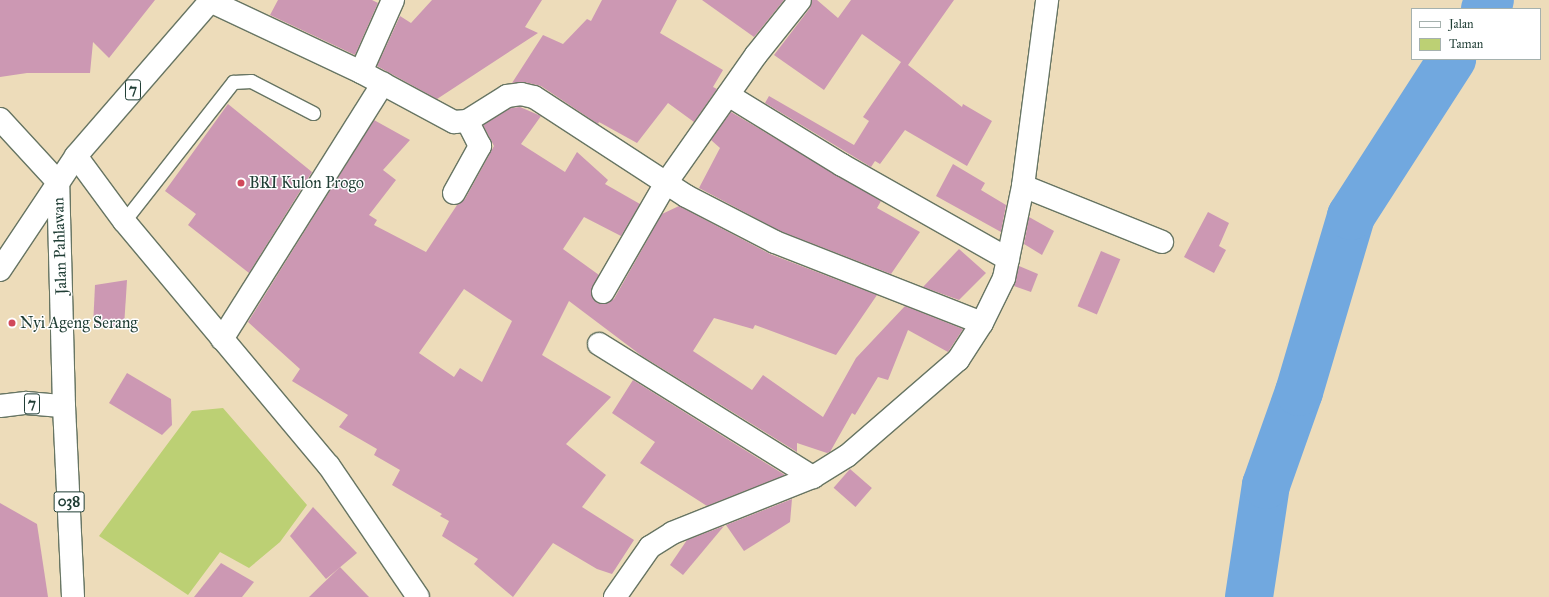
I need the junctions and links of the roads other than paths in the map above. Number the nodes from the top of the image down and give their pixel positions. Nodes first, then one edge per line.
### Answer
1 (393, 0) edge
2 (800, 0) edge
3 (1047, 0) edge
4 (210, 1) edge
5 (361, 72) junction
6 (383, 83) junction
7 (728, 95) junction
8 (313, 113) dead end
9 (0, 119) edge
10 (467, 121) junction
11 (76, 156) junction
12 (58, 182) junction
13 (666, 183) junction
14 (1023, 186) junction
15 (454, 193) dead end
16 (124, 221) junction
17 (1162, 242) dead end
18 (1008, 260) junction
19 (0, 270) edge
20 (603, 292) dead end
21 (982, 323) junction
22 (222, 339) junction
23 (599, 344) dead end
24 (0, 406) edge
25 (64, 406) junction
26 (813, 477) junction
27 (73, 597) edge
28 (418, 597) edge
29 (615, 597) edge

1 - 5 main road
2 - 7 main road
3 - 14 main road
4 - 5 main road
4 - 11 main road, 7
5 - 6 main road
6 - 10 main road
6 - 22 main road
7 - 13 main road
7 - 18 main road
8 - 16 lane
9 - 12 main road
10 - 13 main road
10 - 15 main road
11 - 12 main road, 7
11 - 16 main road
12 - 19 main road, 7
12 - 25 main road, Jalan Pahlawan / 7
13 - 20 main road
13 - 21 main road
14 - 17 main road
14 - 18 main road
16 - 22 main road
18 - 21 main road
21 - 26 main road
22 - 28 main road
23 - 26 main road
24 - 25 main road, 7
25 - 27 main road, Jalan Pahlawan / 038
26 - 29 main road

